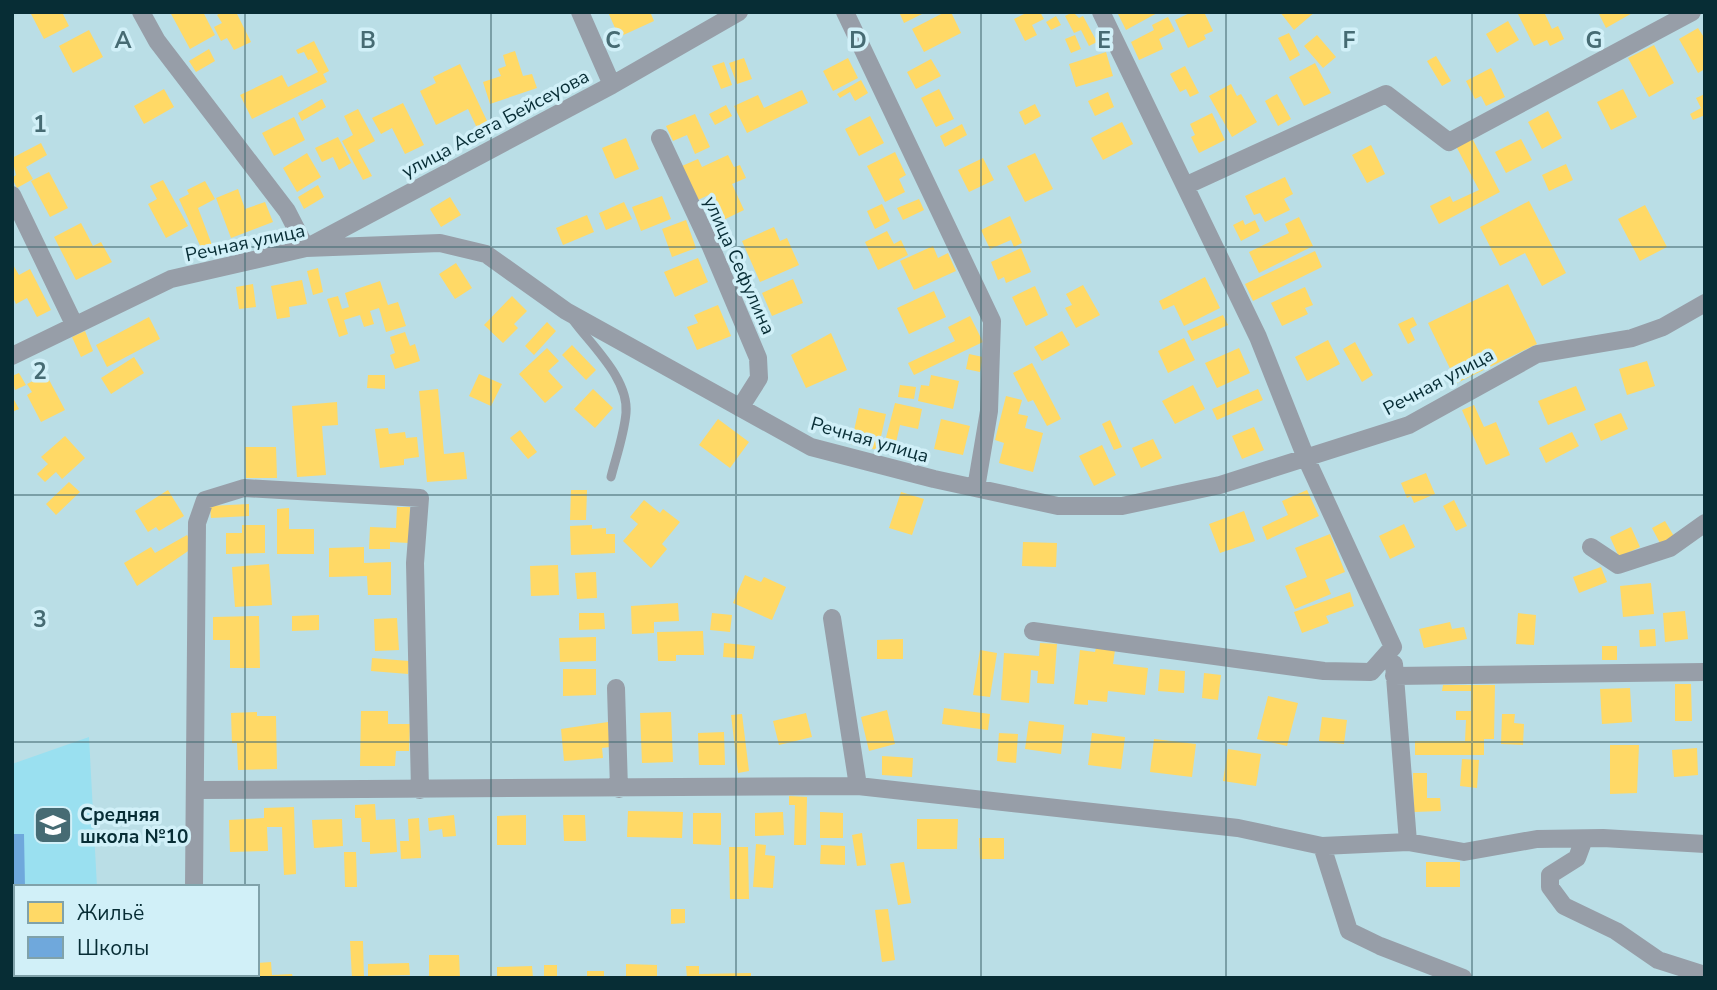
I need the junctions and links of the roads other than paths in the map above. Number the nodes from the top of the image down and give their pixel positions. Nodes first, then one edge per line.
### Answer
1 (580, 12) edge
2 (739, 12) edge
3 (845, 12) edge
4 (1101, 12) edge
5 (1689, 13) edge
6 (146, 14) edge
7 (612, 85) junction
8 (660, 138) dead end
9 (1185, 186) junction
10 (12, 195) edge
11 (306, 248) junction
12 (1705, 303) edge
13 (566, 311) junction
14 (74, 324) junction
15 (12, 356) edge
16 (740, 408) junction
17 (1307, 458) junction
18 (611, 477) dead end
19 (976, 488) junction
20 (1705, 523) edge
21 (1591, 547) dead end
22 (832, 618) dead end
23 (1033, 631) dead end
24 (1393, 647) junction
25 (1705, 672) edge
26 (1394, 676) junction
27 (616, 688) dead end
28 (858, 786) junction
29 (619, 789) junction
30 (195, 790) junction
31 (420, 790) junction
32 (1584, 839) junction
33 (1408, 842) junction
34 (1705, 844) edge
35 (1322, 846) junction
36 (194, 885) edge
37 (1705, 975) edge
38 (1463, 978) edge

1 - 7 street
2 - 7 street, улица Асета Бейсеуова
3 - 19 street
4 - 9 street
5 - 9 street
6 - 11 street
7 - 11 street, улица Асета Бейсеуова
8 - 16 street, улица Сефулина
9 - 17 street
10 - 14 street
11 - 13 street, Речная улица
11 - 14 street, Речная улица
12 - 17 street, Речная улица
13 - 16 street, Речная улица
13 - 18 lane
14 - 15 street, Речная улица
16 - 19 street, Речная улица
17 - 19 street, Речная улица
17 - 24 street
20 - 21 street
22 - 28 street
23 - 24 street
24 - 26 street
25 - 26 street
26 - 33 street
27 - 29 street
28 - 29 street
28 - 35 street
29 - 31 street
30 - 31 street
30 - 31 street
30 - 36 street
32 - 33 street
32 - 34 street
32 - 37 street
33 - 35 street
35 - 38 street

